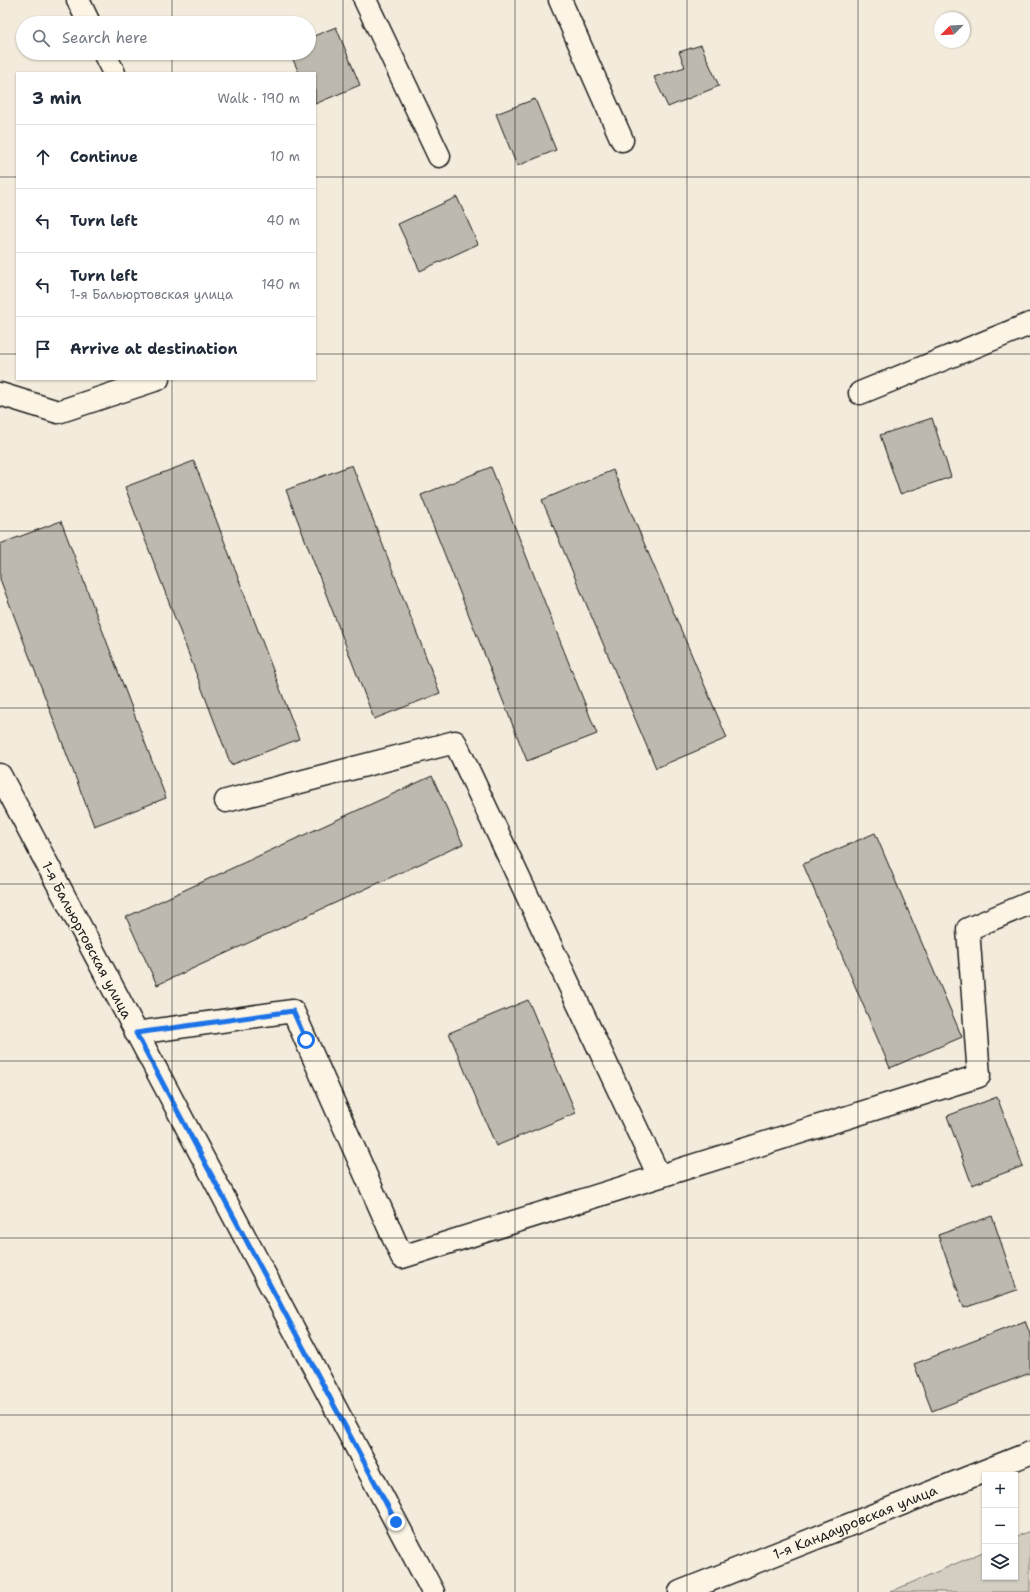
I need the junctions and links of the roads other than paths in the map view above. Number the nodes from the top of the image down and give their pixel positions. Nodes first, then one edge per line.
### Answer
1 (78, 0) edge
2 (365, 0) edge
3 (560, 0) edge
4 (86, 16) edge
5 (108, 60) edge
6 (114, 72) edge
7 (622, 140) dead end
8 (439, 156) dead end
9 (1030, 324) edge
10 (155, 380) edge
11 (860, 393) dead end
12 (0, 394) edge
13 (0, 775) edge
14 (226, 801) dead end
15 (1030, 903) edge
16 (136, 1033) junction
17 (660, 1176) junction
18 (1030, 1453) edge
19 (433, 1592) edge
20 (680, 1592) edge

1 - 4 street
2 - 8 street
3 - 7 street
5 - 6 street
9 - 11 street
10 - 12 street
13 - 16 street, 1-я Бальюртовская улица
14 - 17 street
15 - 17 street
16 - 17 street
16 - 19 street, 1-я Бальюртовская улица
18 - 20 street, 1-я Кандауровская улица

